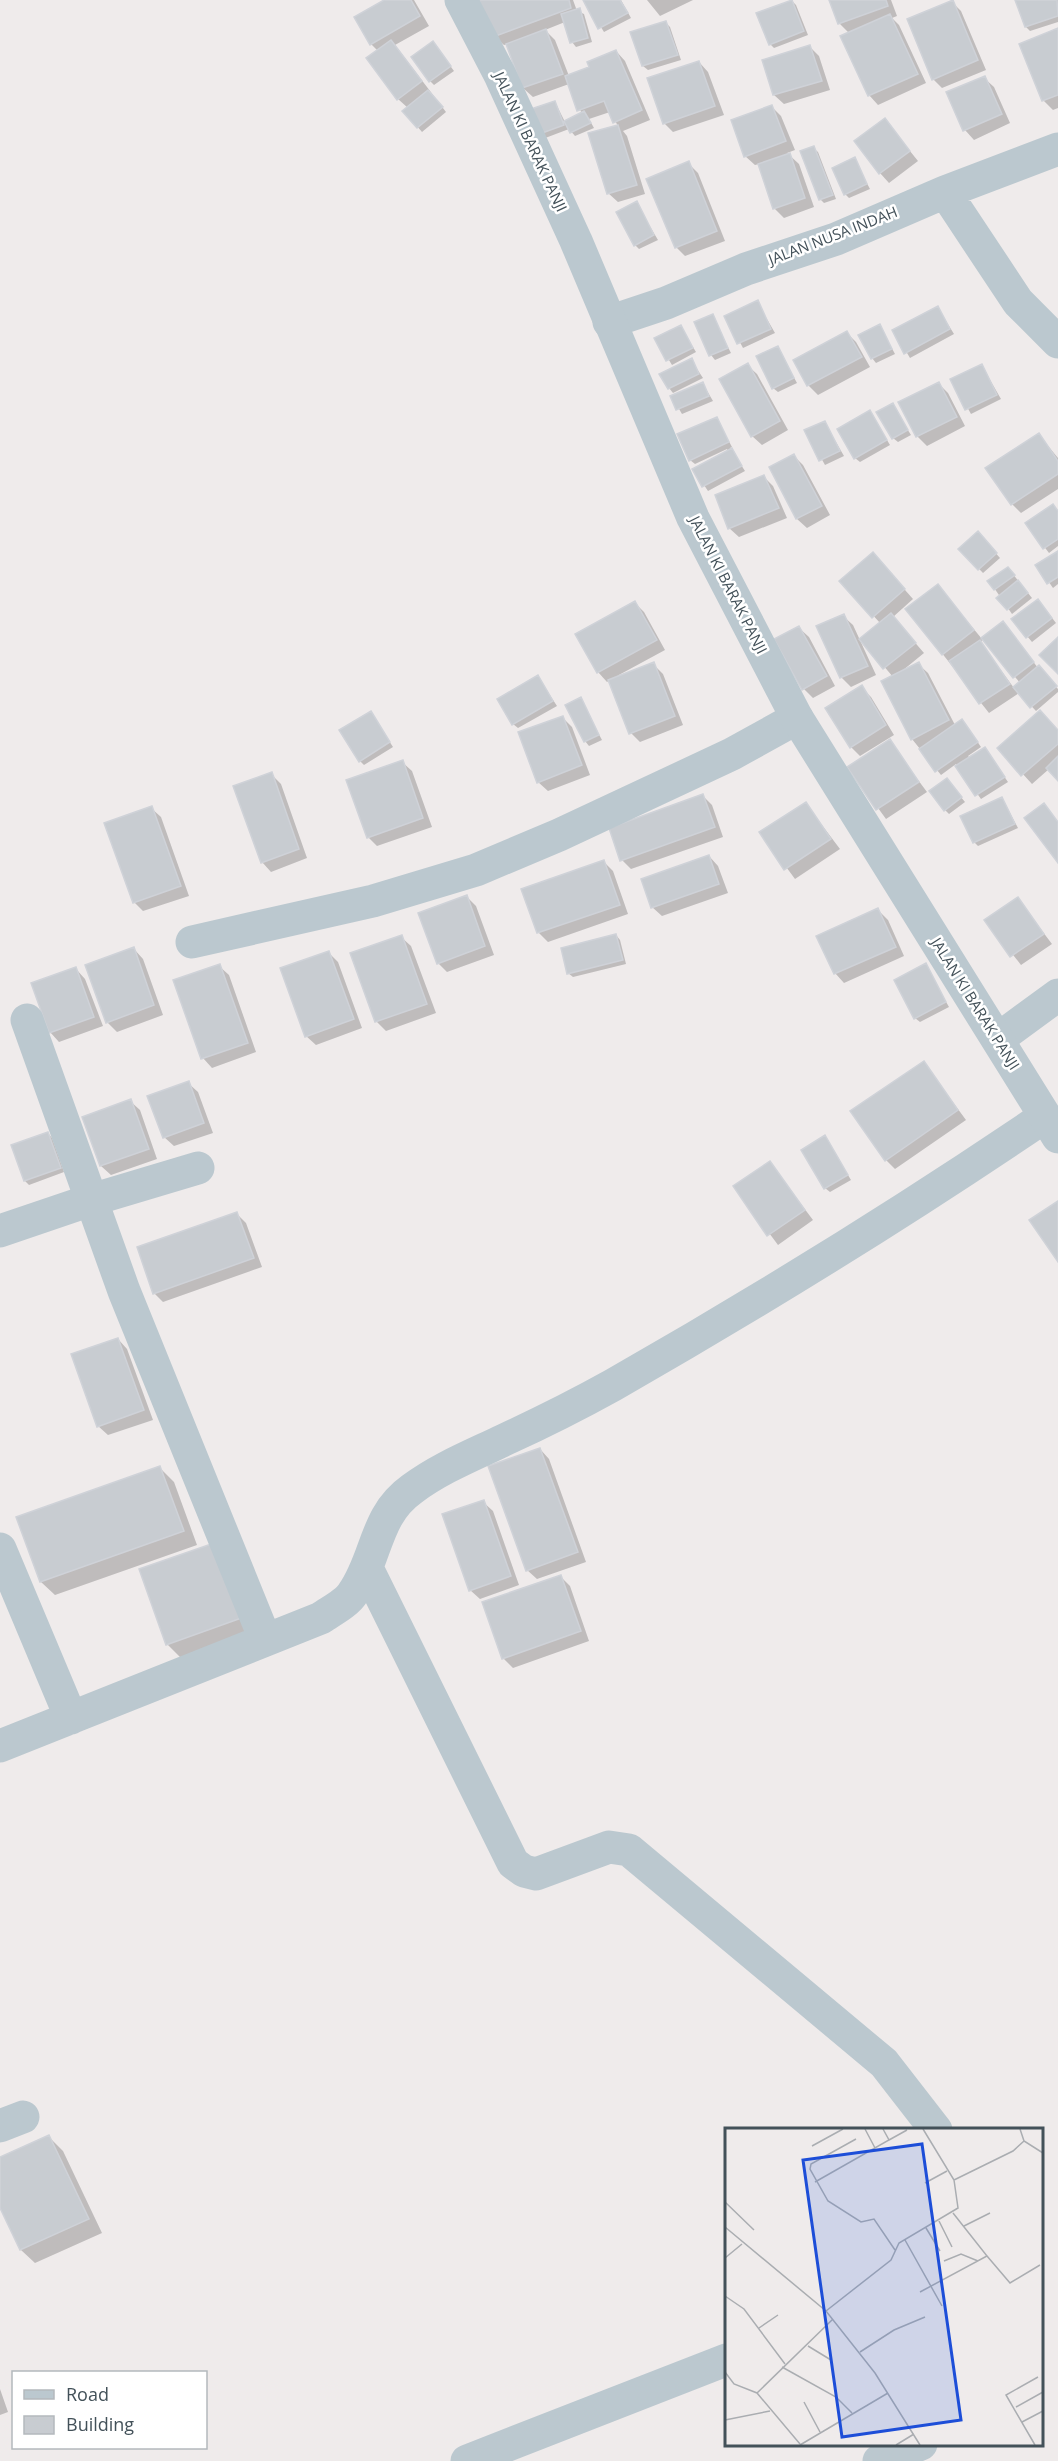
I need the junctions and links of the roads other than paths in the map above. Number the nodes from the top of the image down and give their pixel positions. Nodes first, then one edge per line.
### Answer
1 (462, 0) edge
2 (1058, 149) edge
3 (945, 192) junction
4 (609, 322) junction
5 (1058, 342) edge
6 (797, 718) junction
7 (192, 942) dead end
8 (1058, 995) edge
9 (27, 1020) dead end
10 (998, 1039) junction
11 (1051, 1127) edge
12 (198, 1168) dead end
13 (91, 1200) junction
14 (0, 1231) edge
15 (0, 1549) edge
16 (367, 1568) junction
17 (266, 1639) junction
18 (70, 1718) junction
19 (0, 1746) edge
20 (934, 2128) edge
21 (725, 2360) edge
22 (918, 2446) edge
23 (467, 2461) edge
24 (879, 2461) edge

1 - 4 street, JALAN KI BARAK PANJI
2 - 3 street, JALAN NUSA INDAH
3 - 4 street, JALAN NUSA INDAH
3 - 5 street
4 - 6 street, JALAN KI BARAK PANJI
6 - 7 street
6 - 10 street, JALAN KI BARAK PANJI
8 - 10 street
9 - 13 street
10 - 11 street, JALAN KI BARAK PANJI
11 - 16 street
12 - 13 street
13 - 14 street
13 - 17 street
15 - 18 street
16 - 17 street
16 - 20 street
17 - 18 street
18 - 19 street
21 - 23 street
22 - 24 street

